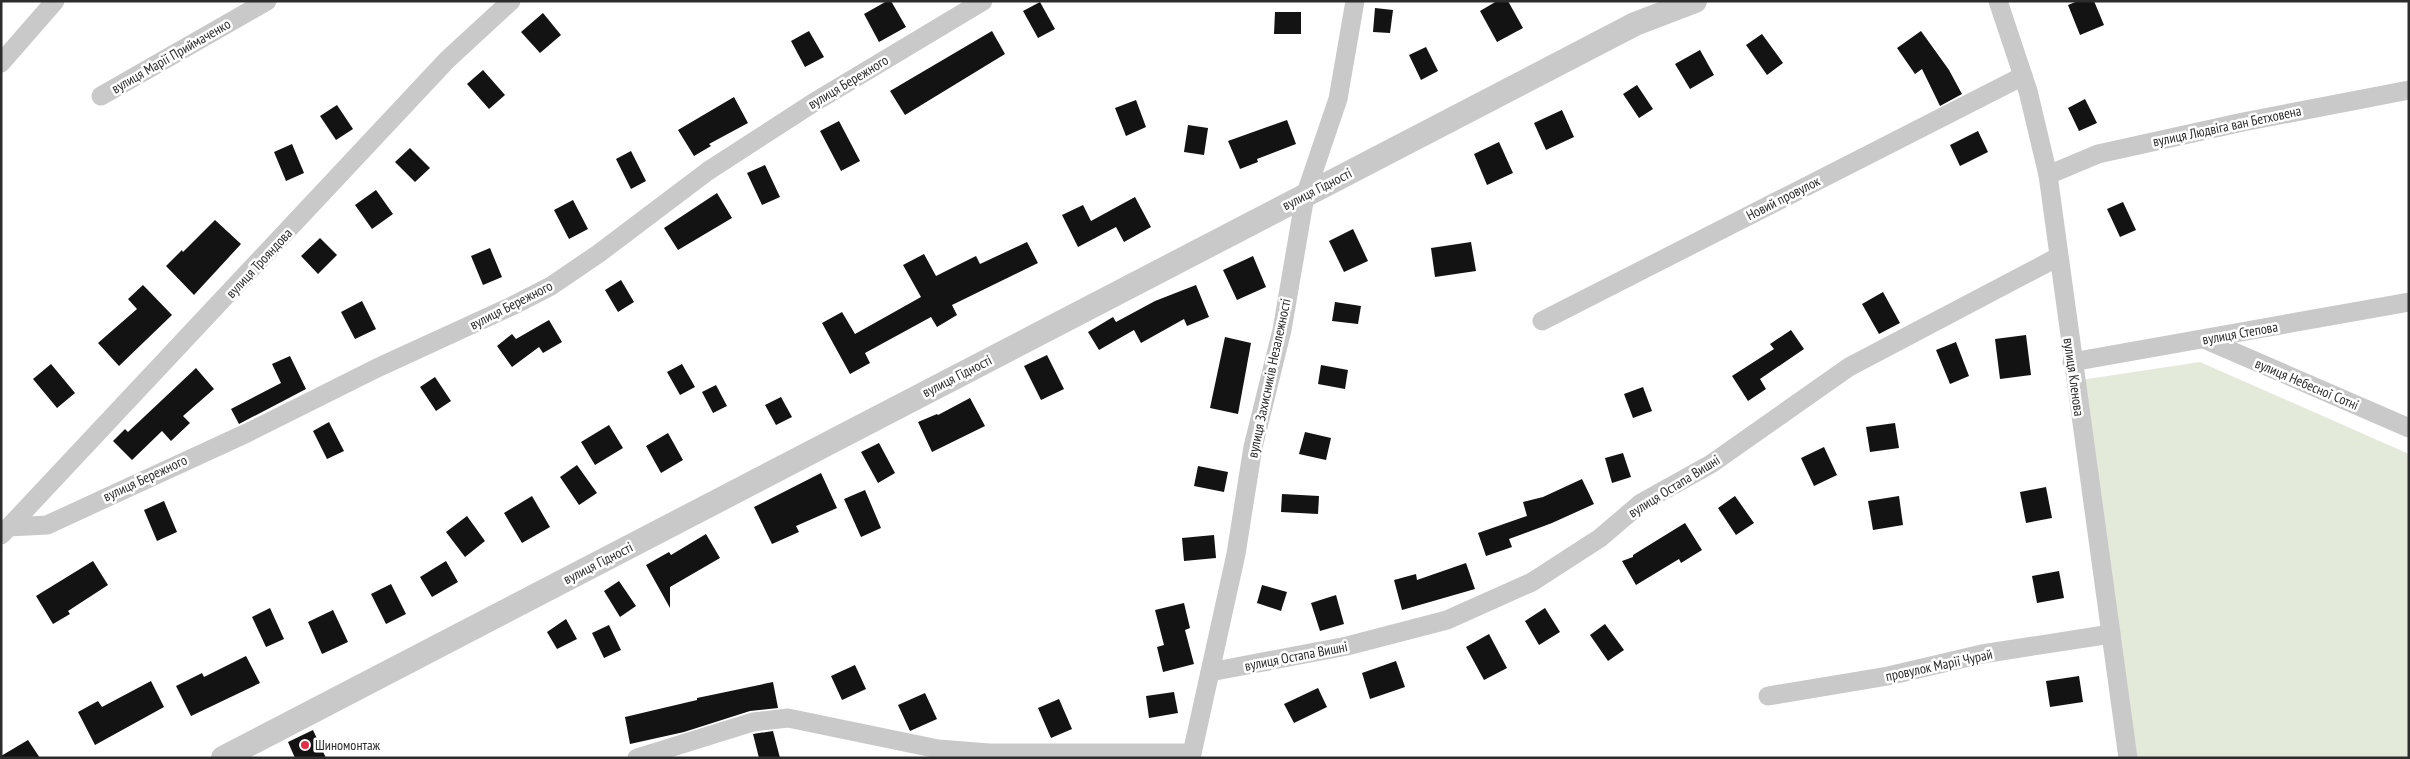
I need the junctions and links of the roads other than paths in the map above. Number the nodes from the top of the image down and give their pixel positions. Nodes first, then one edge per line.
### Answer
1 (55, 1) edge
2 (267, 1) edge
3 (511, 1) edge
4 (983, 1) edge
5 (1355, 1) edge
6 (1695, 1) edge
7 (1998, 1) edge
8 (1, 64) edge
9 (2024, 76) junction
10 (2409, 90) edge
11 (101, 96) dead end
12 (2048, 175) junction
13 (1305, 196) junction
14 (2058, 257) junction
15 (2409, 302) edge
16 (1542, 320) dead end
17 (2204, 340) junction
18 (2072, 362) junction
19 (2409, 428) edge
20 (5, 531) edge
21 (2110, 634) junction
22 (1210, 672) junction
23 (1768, 696) dead end
24 (238, 754) edge
25 (1192, 756) edge
26 (637, 758) edge
27 (2128, 758) edge

1 - 8 street
2 - 11 street, вулиця Марії Приймаченко
3 - 20 street, вулиця Трояндова
4 - 20 street, вулиця Бережного
5 - 13 street, вулиця Захисників Незалежності
6 - 13 street, вулиця Гідності
7 - 9 street, вулиця Кленова
9 - 12 street, вулиця Кленова
9 - 16 street, Новий провулок
10 - 12 street, вулиця Людвіга ван Бетховена
12 - 14 street, вулиця Кленова
13 - 22 street, вулиця Захисників Незалежності
13 - 24 street, вулиця Гідності
14 - 18 street, вулиця Кленова
14 - 22 street, вулиця Остапа Вишні
15 - 17 street, вулиця Степова
17 - 18 street, вулиця Степова
17 - 19 street, вулиця Небесної Сотні
18 - 21 street, вулиця Кленова
21 - 23 street, провулок Марії Чурай
21 - 27 street, вулиця Кленова
22 - 25 street, вулиця Захисників Незалежності
25 - 26 street

